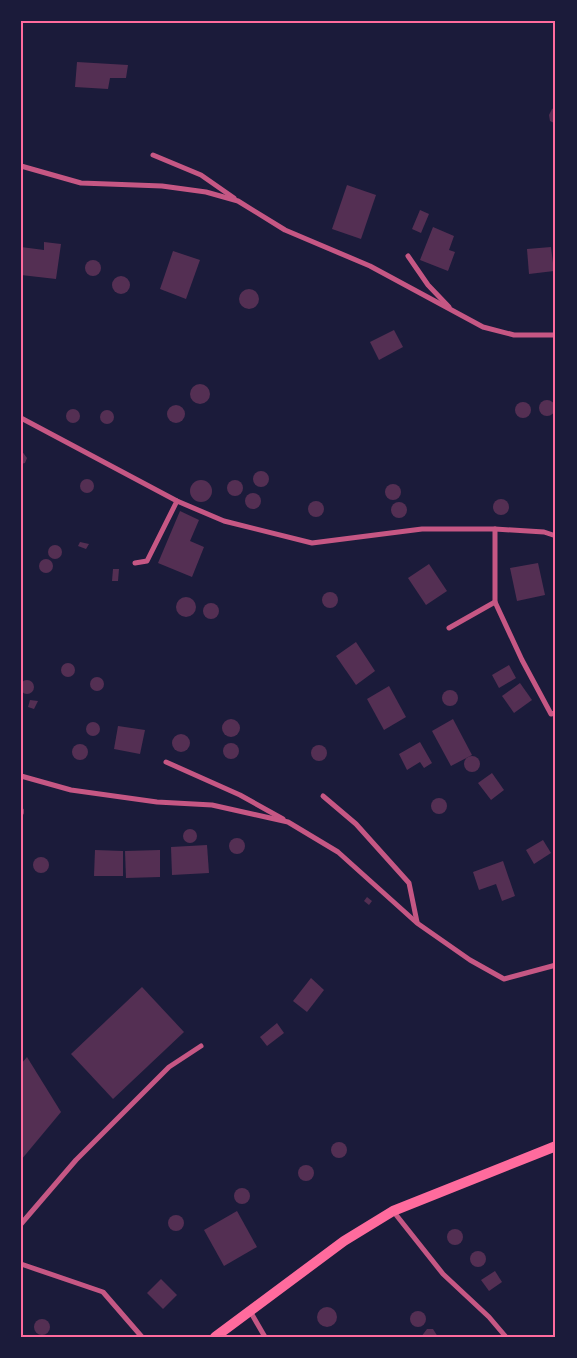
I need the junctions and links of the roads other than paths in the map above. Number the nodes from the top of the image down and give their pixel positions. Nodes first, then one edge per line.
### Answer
1 (153, 155) dead end
2 (21, 166) edge
3 (238, 201) junction
4 (408, 256) dead end
5 (453, 311) junction
6 (556, 335) edge
7 (21, 418) edge
8 (176, 501) junction
9 (495, 529) junction
10 (556, 536) edge
11 (135, 563) dead end
12 (495, 602) junction
13 (449, 628) dead end
14 (556, 713) edge
15 (166, 762) dead end
16 (21, 776) edge
17 (323, 796) dead end
18 (288, 822) junction
19 (417, 923) junction
20 (556, 965) edge
21 (201, 1046) dead end
22 (556, 1146) edge
23 (393, 1211) junction
24 (21, 1224) edge
25 (21, 1264) edge
26 (250, 1310) junction
27 (142, 1337) edge
28 (215, 1337) edge
29 (265, 1337) edge
30 (506, 1337) edge

1 - 3 street
2 - 3 street
3 - 5 street
4 - 5 street
5 - 6 street
7 - 8 street
8 - 9 street
8 - 11 street
9 - 10 street
9 - 12 street
12 - 13 street
12 - 14 street
15 - 18 street
16 - 18 street
17 - 19 street
18 - 19 street
19 - 20 street
21 - 24 street
22 - 23 main road
23 - 26 main road
23 - 30 street
25 - 27 street
26 - 28 main road
26 - 29 street

